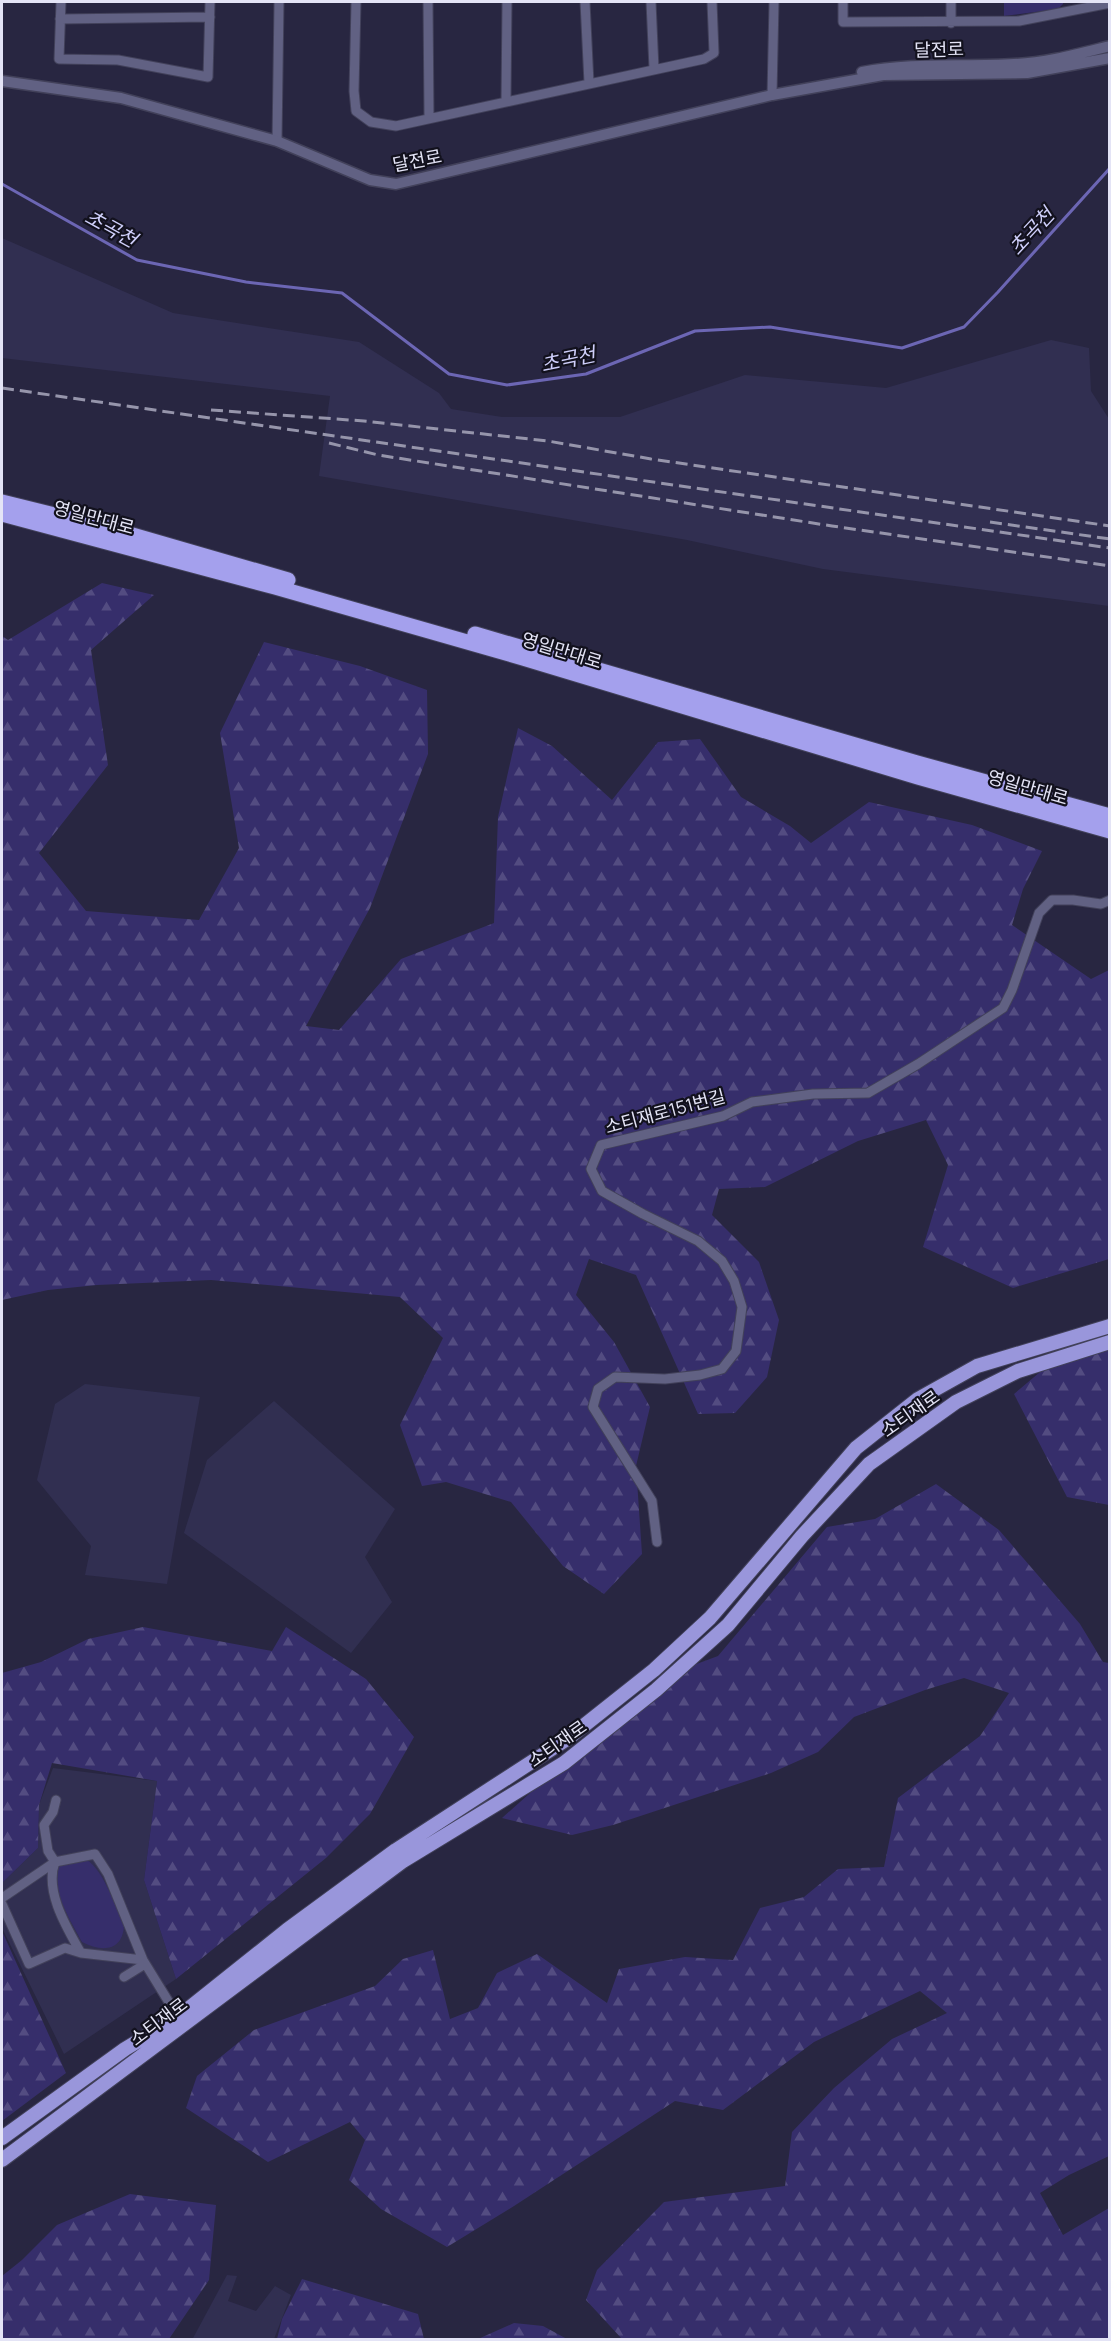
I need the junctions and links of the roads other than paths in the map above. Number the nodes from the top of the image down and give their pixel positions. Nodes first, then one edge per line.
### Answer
1 (61, 2) edge
2 (210, 2) edge
3 (279, 2) edge
4 (356, 2) edge
5 (429, 2) edge
6 (507, 2) edge
7 (585, 2) edge
8 (651, 2) edge
9 (712, 2) edge
10 (774, 2) edge
11 (843, 2) edge
12 (951, 2) edge
13 (1065, 2) edge
14 (1110, 3) edge
15 (1065, 13) junction
16 (210, 17) junction
17 (60, 19) junction
18 (951, 23) junction
19 (1110, 46) edge
20 (1110, 58) edge
21 (654, 69) junction
22 (2, 81) edge
23 (590, 83) junction
24 (772, 95) junction
25 (506, 101) junction
26 (429, 117) junction
27 (277, 141) junction
28 (2, 502) edge
29 (2, 514) edge
30 (1048, 798) junction
31 (1110, 807) edge
32 (1110, 816) edge
33 (1087, 824) junction
34 (1110, 831) edge
35 (1110, 835) edge
36 (1110, 900) edge
37 (1110, 1326) edge
38 (1110, 1342) edge
39 (657, 1542) dead end
40 (56, 1800) dead end
41 (55, 1862) junction
42 (2, 1898) edge
43 (2, 1904) edge
44 (81, 1953) junction
45 (144, 1962) junction
46 (124, 1977) dead end
47 (178, 2017) junction
48 (2, 2138) edge
49 (2, 2160) edge

1 - 17 street
2 - 16 street
3 - 27 street
4 - 26 street
5 - 26 street
6 - 25 street
7 - 23 street
8 - 21 street
9 - 21 street
10 - 24 street
11 - 18 street
12 - 18 street
13 - 15 street
14 - 15 street
15 - 18 street
16 - 17 street
16 - 17 street
19 - 24 street, 달전로
20 - 24 street, 달전로
21 - 23 street
22 - 27 street, 달전로
23 - 25 street
24 - 27 street, 달전로
25 - 26 street
28 - 30 highway, 영일만대로
29 - 33 highway, 영일만대로
30 - 31 highway
30 - 32 highway, 영일만대로
33 - 34 highway, 영일만대로
33 - 35 highway
36 - 39 street, 소티재로151번길
37 - 47 main road, 소티재로
38 - 49 main road, 소티재로
40 - 41 street
41 - 42 street
41 - 44 street
41 - 45 street
43 - 44 street
44 - 45 street
45 - 46 street
45 - 47 street
47 - 48 main road, 소티재로

